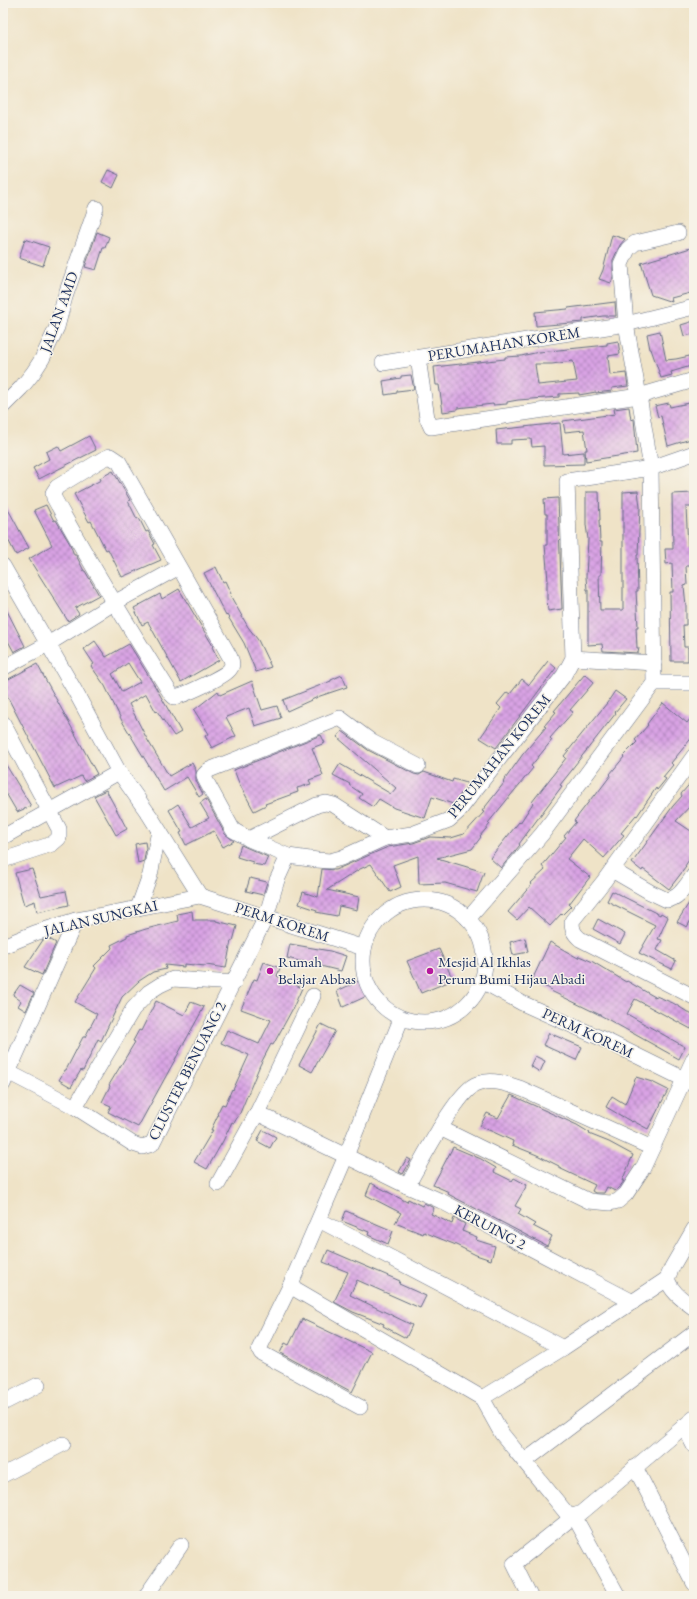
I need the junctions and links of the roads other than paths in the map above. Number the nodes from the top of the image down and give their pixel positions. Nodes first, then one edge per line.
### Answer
1 (96, 208) dead end
2 (678, 233) dead end
3 (694, 307) edge
4 (626, 324) junction
5 (418, 358) junction
6 (383, 363) dead end
7 (694, 380) edge
8 (639, 396) junction
9 (3, 406) edge
10 (694, 453) edge
11 (651, 468) junction
12 (3, 566) edge
13 (179, 567) junction
14 (114, 603) junction
15 (48, 644) junction
16 (573, 658) junction
17 (654, 663) junction
18 (3, 668) edge
19 (654, 683) junction
20 (694, 683) edge
21 (3, 723) edge
22 (694, 756) edge
23 (418, 766) dead end
24 (119, 772) junction
25 (50, 811) junction
26 (159, 831) junction
27 (3, 838) edge
28 (385, 838) junction
29 (249, 839) junction
30 (288, 856) junction
31 (3, 860) edge
32 (612, 870) junction
33 (694, 875) edge
34 (200, 896) junction
35 (138, 908) junction
36 (266, 917) junction
37 (468, 919) junction
38 (76, 920) junction
39 (3, 946) edge
40 (364, 948) junction
41 (482, 981) junction
42 (234, 984) junction
43 (693, 995) edge
44 (313, 996) dead end
45 (401, 1019) junction
46 (694, 1058) edge
47 (6, 1078) edge
48 (689, 1082) edge
49 (75, 1107) junction
50 (257, 1113) junction
51 (440, 1128) junction
52 (652, 1148) junction
53 (346, 1156) junction
54 (218, 1184) dead end
55 (407, 1186) junction
56 (319, 1220) junction
57 (693, 1232) edge
58 (667, 1279) junction
59 (290, 1286) junction
60 (633, 1302) junction
61 (694, 1308) edge
62 (694, 1333) edge
63 (563, 1348) junction
64 (38, 1385) dead end
65 (482, 1398) junction
66 (3, 1402) edge
67 (360, 1407) dead end
68 (689, 1422) edge
69 (63, 1444) dead end
70 (694, 1446) edge
71 (525, 1461) junction
72 (635, 1467) junction
73 (3, 1475) edge
74 (574, 1516) junction
75 (181, 1545) dead end
76 (694, 1583) edge
77 (146, 1596) edge
78 (530, 1596) edge
79 (618, 1596) edge

1 - 9 street, JALAN AMD
2 - 4 street
3 - 4 street, PERUMAHAN KOREM
4 - 5 street, PERUMAHAN KOREM
4 - 8 street
5 - 6 street, PERUMAHAN KOREM
5 - 8 street
7 - 8 street
8 - 11 street
10 - 11 street
11 - 16 street
11 - 17 street
12 - 15 street
13 - 14 street
13 - 14 street
13 - 14 street
14 - 15 street
15 - 18 street
15 - 24 street
16 - 17 street
16 - 28 street, PERUMAHAN KOREM
17 - 19 street
19 - 20 street
19 - 37 street
21 - 25 street
22 - 32 street
23 - 29 street, PERUMAHAN KOREM
24 - 25 street
24 - 26 street
25 - 27 street
25 - 31 street
26 - 34 street
26 - 35 street
28 - 29 street
28 - 30 street, PERUMAHAN KOREM
29 - 30 street, PERUMAHAN KOREM
30 - 36 street
32 - 33 street
32 - 43 street
34 - 35 street, JALAN SUNGKAI
34 - 36 street, PERM KOREM
35 - 38 street, JALAN SUNGKAI
36 - 40 street, PERM KOREM
36 - 42 street, CLUSTER BENUANG 2
37 - 40 street
37 - 41 street
38 - 39 street, JALAN SUNGKAI
38 - 47 street
40 - 45 street
41 - 45 street
41 - 48 street, PERM KOREM
42 - 49 street, CLUSTER BENUANG 2
42 - 49 street, CLUSTER BENUANG 2
44 - 50 street
45 - 53 street
46 - 48 street
47 - 49 street
48 - 52 street
50 - 53 street, KERUING 2
50 - 54 street
51 - 52 street
51 - 52 street
51 - 55 street
53 - 55 street, KERUING 2
53 - 56 street
55 - 60 street, KERUING 2
56 - 59 street
56 - 63 street
57 - 58 street
58 - 60 street
58 - 61 street
59 - 65 street
59 - 67 street
60 - 63 street
62 - 71 street
63 - 65 street
64 - 66 street
65 - 71 street
68 - 70 street
68 - 72 street
69 - 73 street
71 - 74 street
72 - 74 street
72 - 76 street
74 - 78 street
74 - 79 street
75 - 77 street

